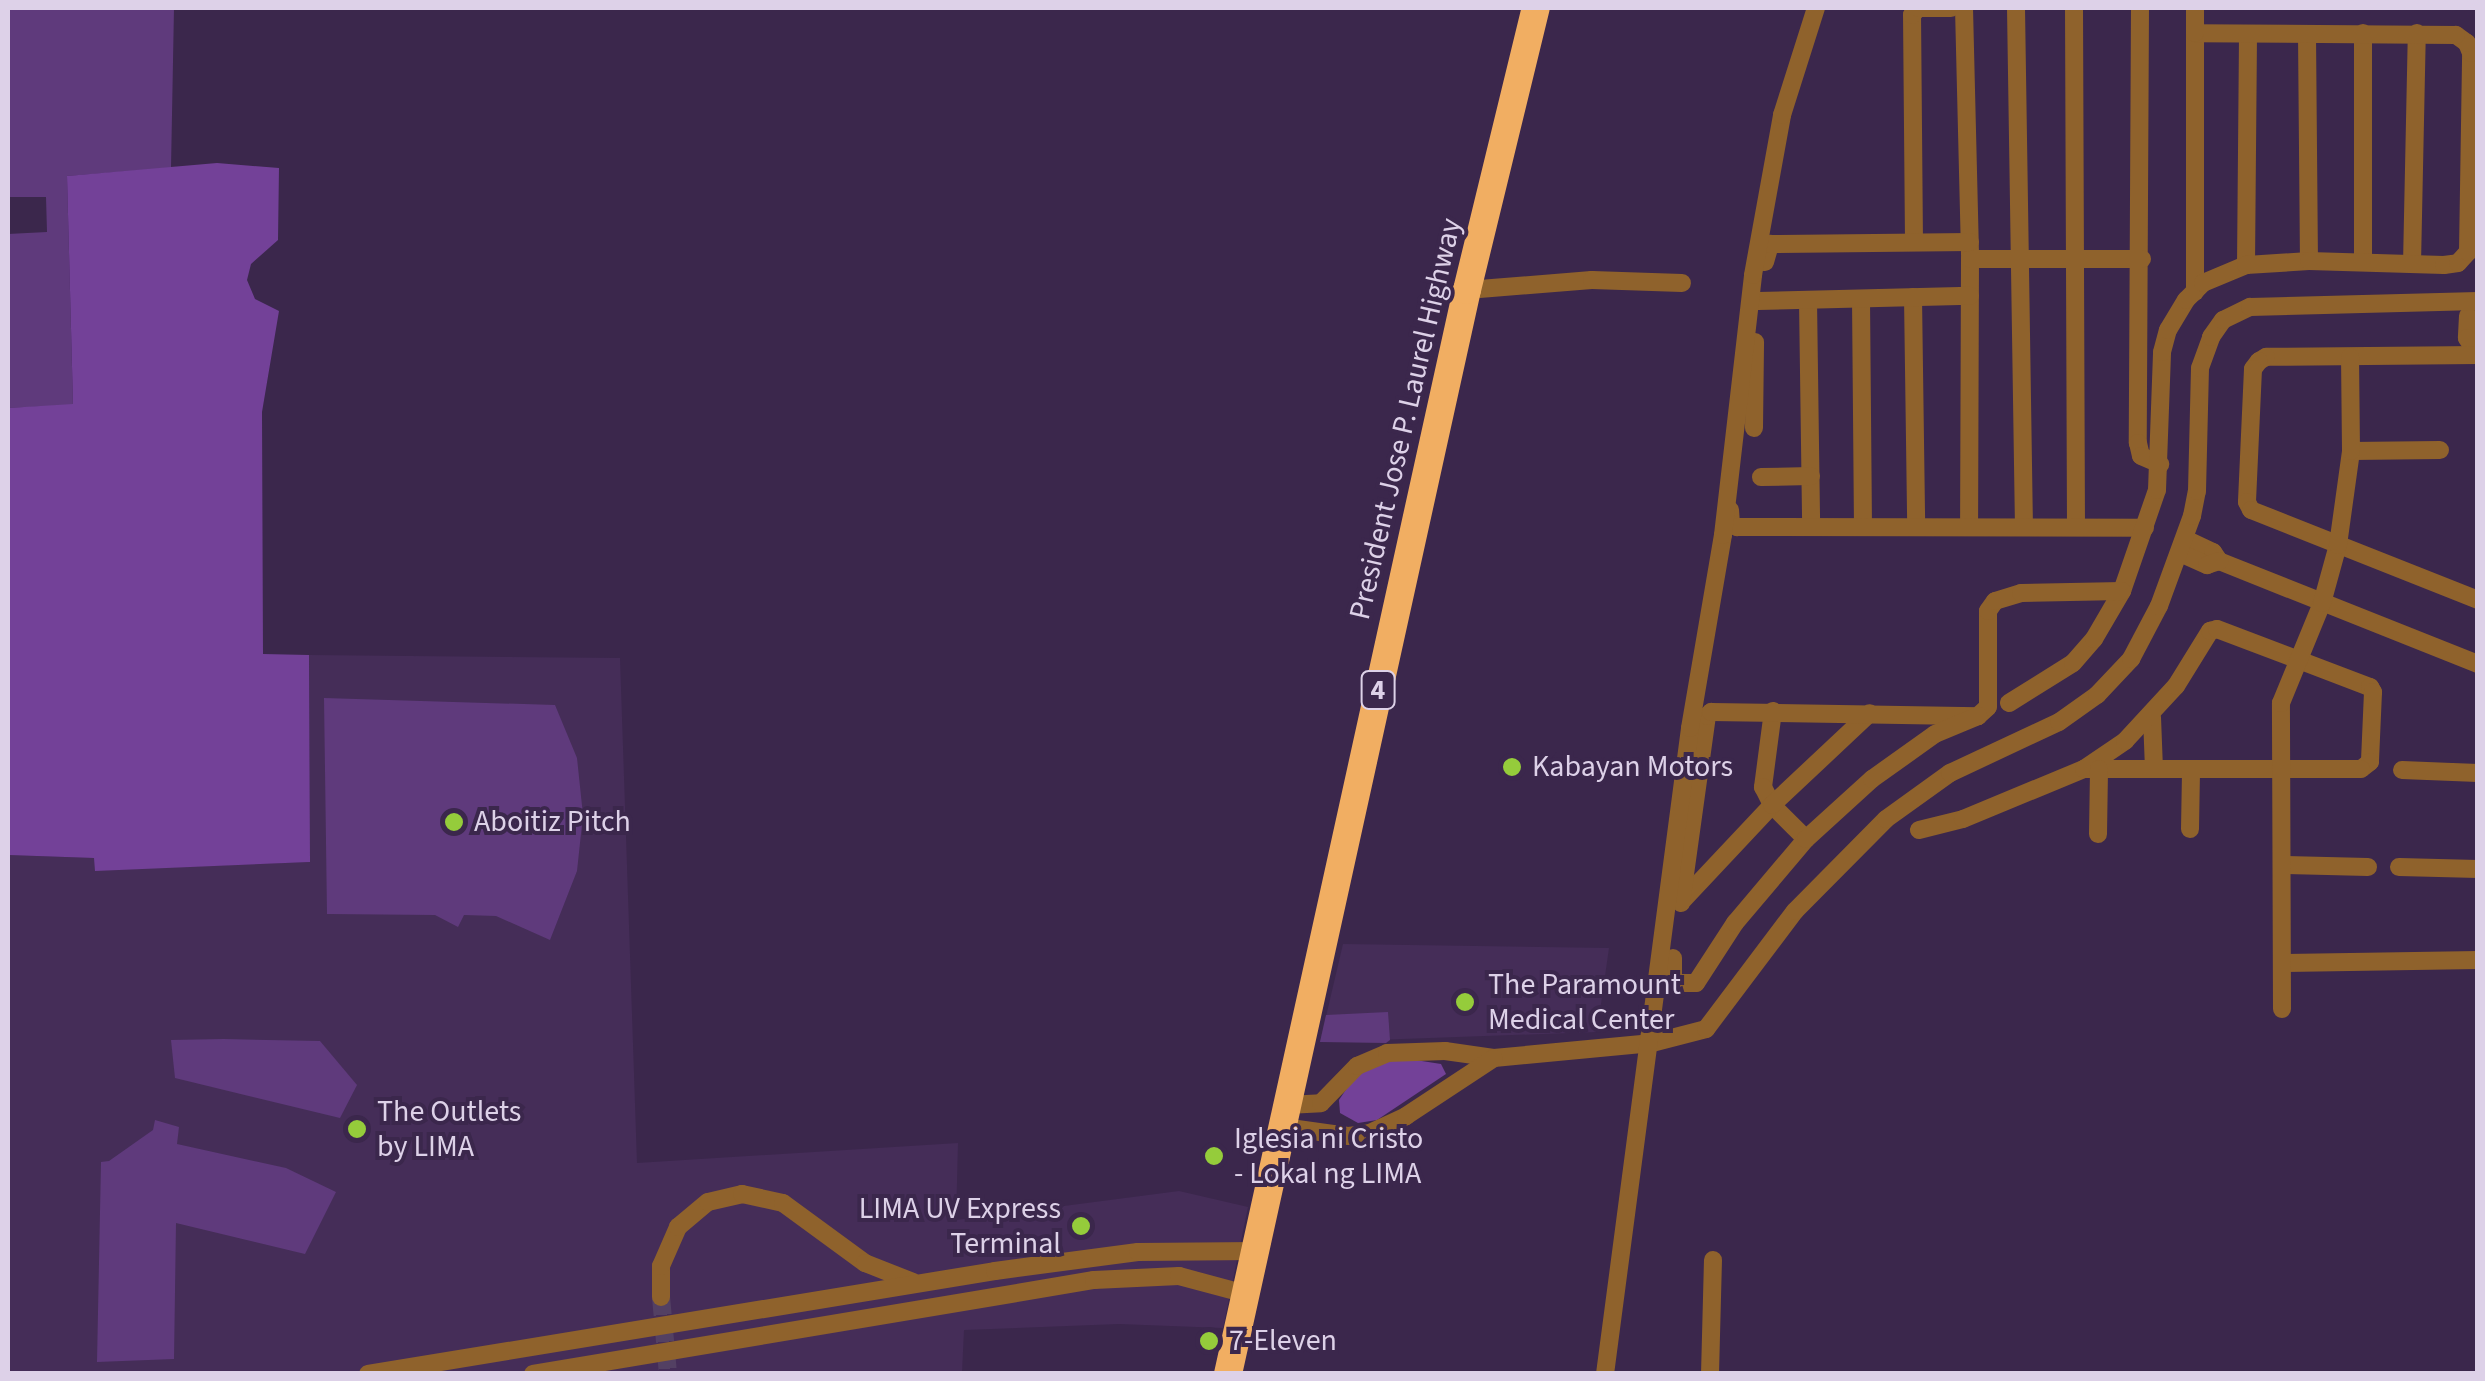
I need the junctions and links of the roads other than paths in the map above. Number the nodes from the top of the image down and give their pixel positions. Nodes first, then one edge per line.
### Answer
1 (1536, 8) edge
2 (1816, 8) edge
3 (1952, 8) edge
4 (1964, 8) edge
5 (2016, 8) edge
6 (2074, 8) edge
7 (2140, 8) edge
8 (2195, 8) edge
9 (2195, 32) junction
10 (2248, 34) junction
11 (2307, 34) junction
12 (2363, 34) junction
13 (2417, 34) junction
14 (1914, 242) junction
15 (1970, 250) junction
16 (2021, 259) junction
17 (2073, 259) junction
18 (2142, 259) junction
19 (2310, 261) junction
20 (2363, 262) junction
21 (2412, 264) junction
22 (2246, 265) junction
23 (1682, 282) dead end
24 (1466, 290) junction
25 (2195, 292) junction
26 (1970, 296) junction
27 (1913, 298) junction
28 (1861, 299) junction
29 (1808, 300) junction
30 (1758, 302) junction
31 (2473, 308) edge
32 (2140, 352) junction
33 (2162, 352) junction
34 (2350, 357) junction
35 (1774, 428) dead end
36 (2440, 450) dead end
37 (2350, 452) junction
38 (2160, 464) junction
39 (1810, 476) junction
40 (1762, 477) dead end
41 (1733, 491) dead end
42 (1862, 526) junction
43 (1916, 526) junction
44 (1969, 526) junction
45 (2024, 526) junction
46 (1812, 527) junction
47 (2076, 527) junction
48 (2146, 528) junction
49 (2338, 545) junction
50 (2183, 546) junction
51 (2122, 591) junction
52 (2478, 600) edge
53 (2322, 603) junction
54 (2299, 660) junction
55 (2478, 664) edge
56 (2009, 703) dead end
57 (1773, 711) junction
58 (1870, 713) junction
59 (1928, 714) junction
60 (1978, 716) junction
61 (2152, 717) junction
62 (1935, 734) junction
63 (2092, 769) junction
64 (2154, 769) junction
65 (2191, 769) junction
66 (2281, 769) junction
67 (2402, 770) dead end
68 (2478, 773) edge
69 (1772, 804) junction
70 (2190, 829) dead end
71 (1919, 830) dead end
72 (2098, 834) dead end
73 (1806, 838) junction
74 (2282, 865) junction
75 (2399, 866) dead end
76 (2368, 867) dead end
77 (2478, 869) edge
78 (1681, 902) junction
79 (2478, 960) edge
80 (2282, 963) junction
81 (2282, 1008) dead end
82 (1652, 1043) junction
83 (1494, 1058) junction
84 (1285, 1116) junction
85 (1256, 1251) junction
86 (1712, 1260) dead end
87 (995, 1272) junction
88 (928, 1282) junction
89 (1246, 1294) junction
90 (999, 1295) junction
91 (661, 1297) tunnel mouth
92 (409, 1370) edge
93 (368, 1374) edge
94 (533, 1374) edge
95 (1228, 1374) edge
96 (1605, 1374) edge
97 (1710, 1374) edge

1 - 24 highway, President Jose P. Laurel Highway / 4
2 - 82 street
3 - 14 street
4 - 15 street
5 - 16 street
6 - 17 street
7 - 18 street
8 - 9 street
9 - 10 street
9 - 25 street
10 - 11 street
10 - 22 street
11 - 12 street
11 - 19 street
12 - 13 street
12 - 20 street
13 - 21 street
13 - 21 street
14 - 15 street
14 - 30 street
15 - 16 street
15 - 26 street
16 - 17 street
16 - 45 street
17 - 18 street
17 - 47 street
18 - 32 street
19 - 20 street
19 - 22 street
20 - 21 street
22 - 25 street
23 - 24 street
24 - 84 highway, President Jose P. Laurel Highway / 4
25 - 33 street
26 - 27 street
26 - 44 street
27 - 28 street
27 - 43 street
28 - 29 street
28 - 42 street
29 - 30 street
29 - 39 street
30 - 35 street
31 - 34 street
31 - 50 street
32 - 33 street
32 - 38 street
33 - 38 street
34 - 37 street
34 - 49 street
36 - 37 street
37 - 49 street
38 - 48 street
39 - 40 street
39 - 46 street
41 - 46 street
42 - 43 street
42 - 46 street
43 - 44 street
44 - 45 street
45 - 47 street
47 - 48 street
48 - 51 street
49 - 52 street
49 - 53 street
50 - 53 street
50 - 82 street
51 - 56 street
51 - 60 street
53 - 54 street
53 - 55 street
54 - 61 street
54 - 66 street
54 - 66 street
57 - 58 street
57 - 69 street
57 - 78 street
58 - 59 street
58 - 69 street
59 - 60 street
59 - 62 street
60 - 62 street
61 - 63 street
61 - 64 street
62 - 73 street
63 - 64 street
63 - 71 street
63 - 72 street
64 - 65 street
65 - 66 street
65 - 70 street
66 - 74 street
67 - 68 street
69 - 73 street
69 - 78 street
73 - 78 street
74 - 76 street
74 - 80 street
75 - 77 street
79 - 80 street
80 - 81 street
82 - 83 street
82 - 96 street
83 - 84 street
83 - 84 street
84 - 85 highway, President Jose P. Laurel Highway / 4
85 - 87 street
85 - 89 highway, President Jose P. Laurel Highway / 4
86 - 97 street
87 - 88 street
87 - 90 street
88 - 91 street
88 - 92 street
89 - 90 street
89 - 95 highway, President Jose P. Laurel Highway / 4
90 - 94 street
92 - 93 street

